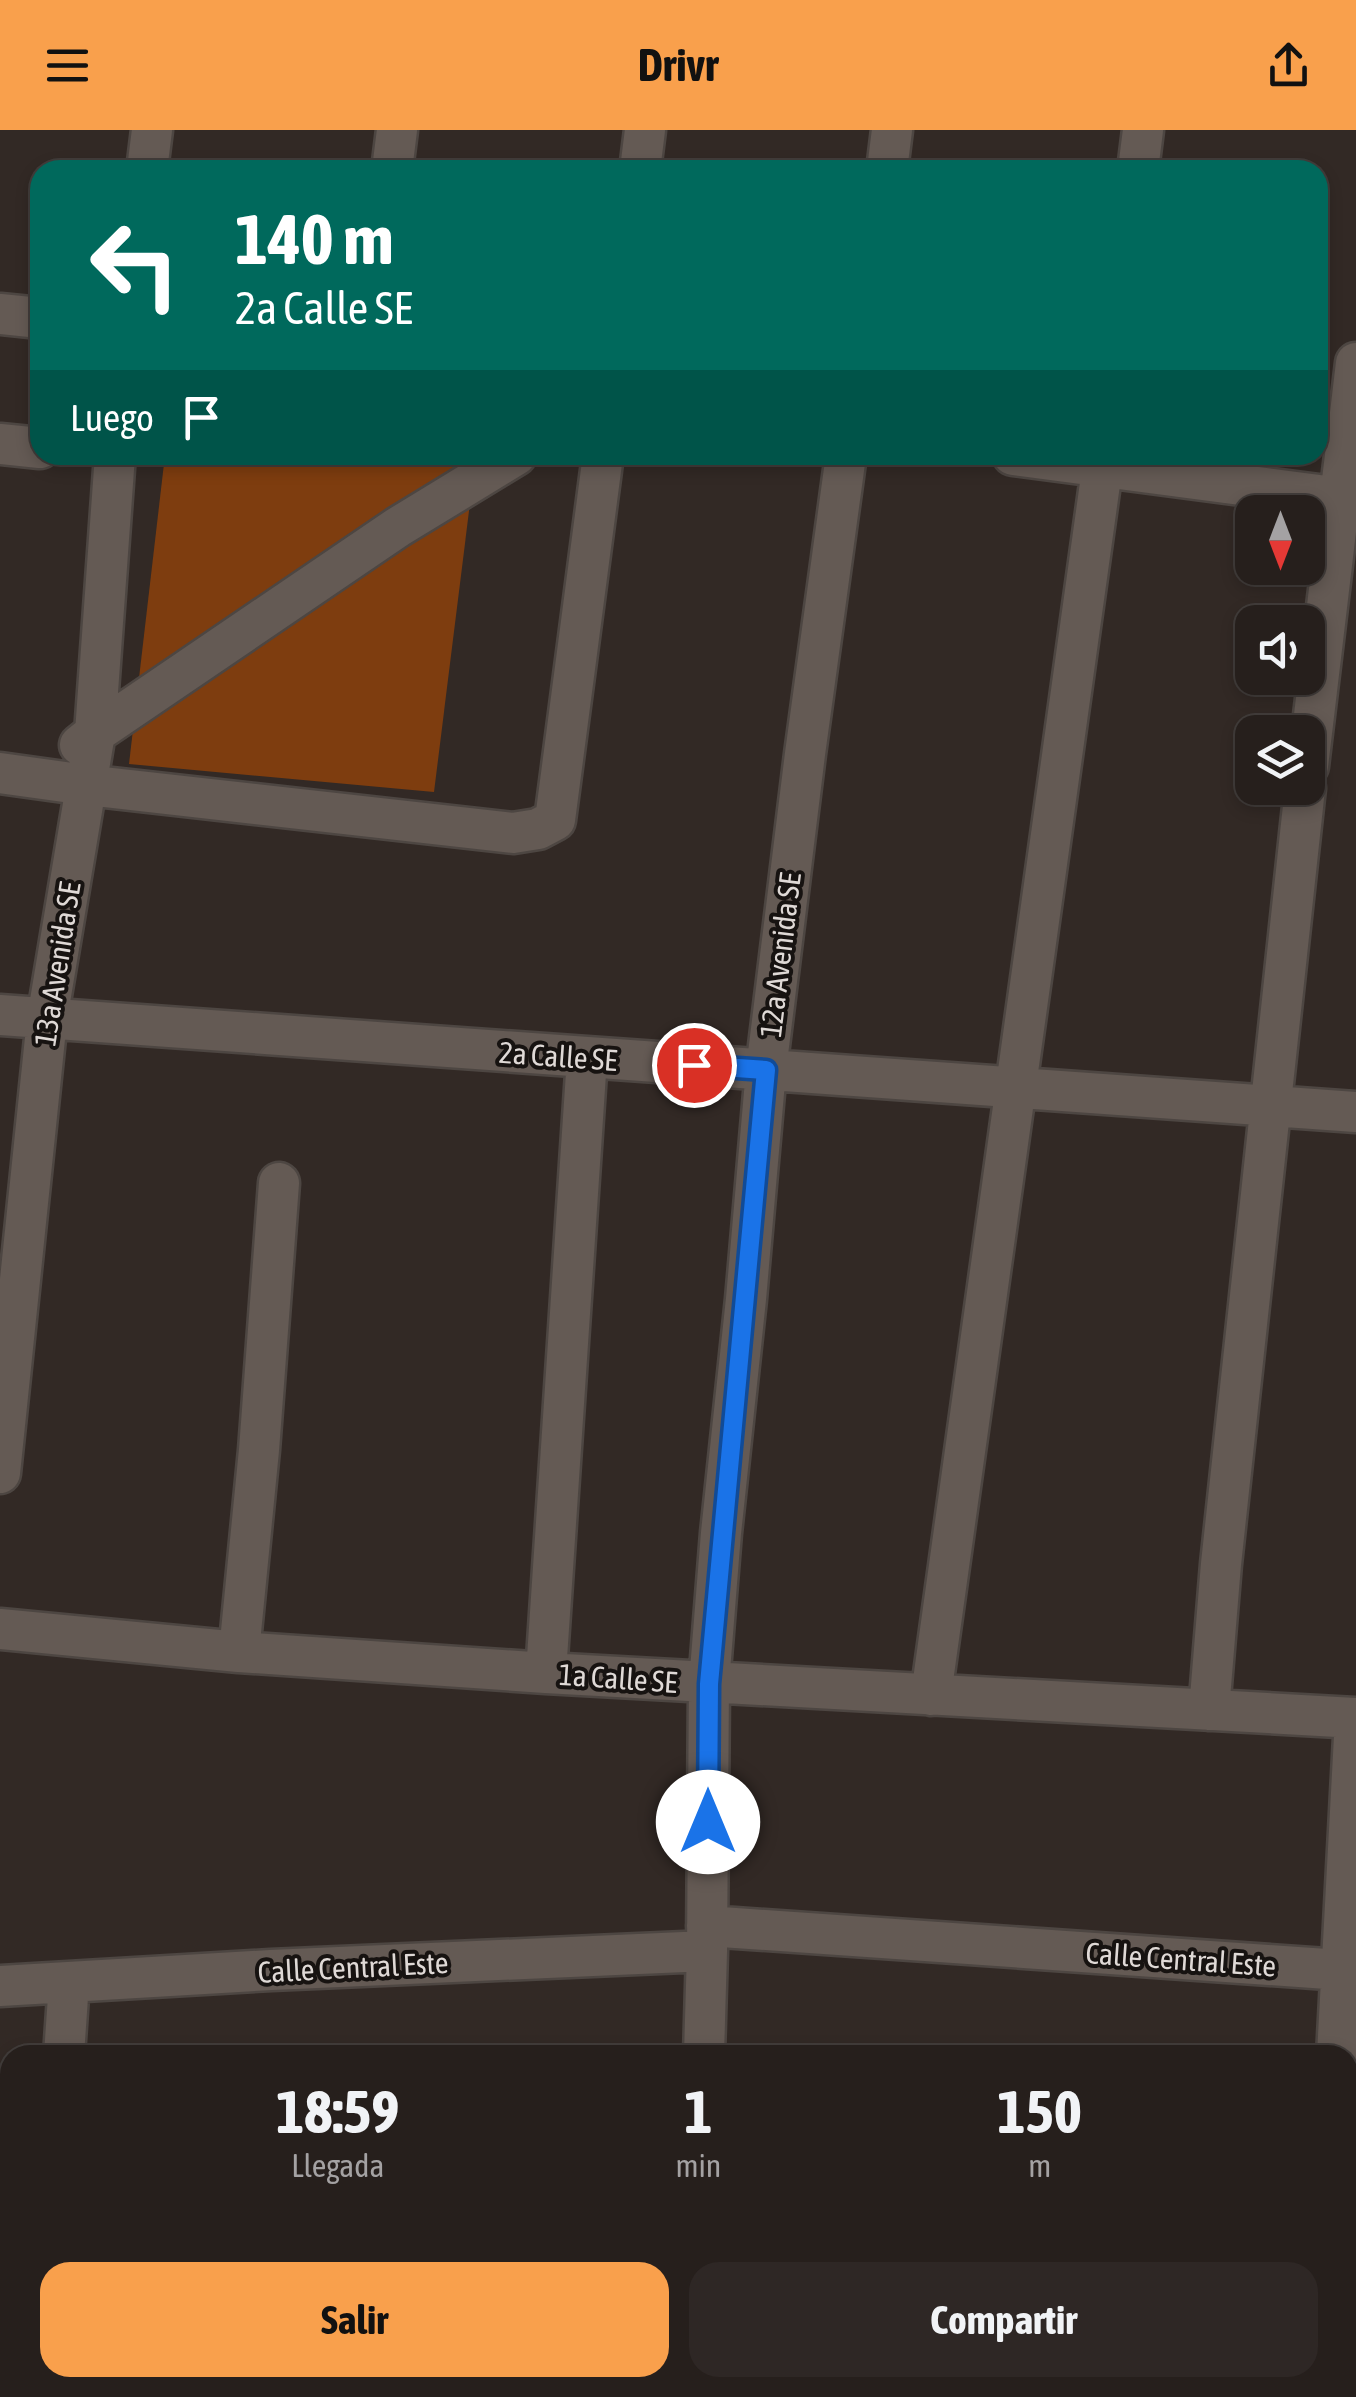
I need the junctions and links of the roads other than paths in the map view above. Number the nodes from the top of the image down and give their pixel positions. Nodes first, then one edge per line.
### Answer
1 (152, 130) edge
2 (397, 130) edge
3 (645, 130) edge
4 (892, 130) edge
5 (1143, 130) edge
6 (148, 160) edge
7 (393, 160) edge
8 (641, 160) edge
9 (888, 160) edge
10 (1139, 160) edge
11 (0, 314) edge
12 (30, 317) edge
13 (1356, 364) edge
14 (0, 444) edge
15 (30, 447) edge
16 (113, 465) edge
17 (500, 465) edge
18 (602, 465) edge
19 (845, 465) edge
20 (1103, 465) edge
21 (1130, 465) edge
22 (1348, 499) edge
23 (1316, 715) edge
24 (95, 733) junction
25 (18, 774) edge
26 (86, 785) junction
27 (1303, 805) edge
28 (0, 1015) edge
29 (47, 1019) junction
30 (586, 1058) junction
31 (766, 1070) junction
32 (1015, 1088) junction
33 (1269, 1106) junction
34 (1356, 1112) edge
35 (280, 1183) dead end
36 (5, 1366) edge
37 (0, 1473) edge
38 (0, 1630) edge
39 (239, 1652) junction
40 (546, 1673) junction
41 (709, 1684) junction
42 (932, 1696) junction
43 (1209, 1710) junction
44 (1356, 1718) edge
45 (707, 1938) junction
46 (1349, 1970) edge
47 (69, 1982) junction
48 (0, 1986) edge
49 (65, 2045) edge
50 (704, 2045) edge
51 (1338, 2045) edge

1 - 6 street
2 - 7 street
3 - 8 street
4 - 9 street
5 - 10 street
11 - 12 street
13 - 22 street
14 - 15 street
16 - 24 street, 13a Avenida SE
17 - 24 street
18 - 26 street
19 - 31 street, 12a Avenida SE
20 - 32 street
21 - 22 street
22 - 23 street
24 - 25 street
24 - 26 street, 13a Avenida SE
25 - 26 street
26 - 29 street, 13a Avenida SE
27 - 33 street
28 - 29 street, 2a Calle SE
29 - 30 street, 2a Calle SE
29 - 36 street, 13a Avenida SE
30 - 31 street, 2a Calle SE
30 - 40 street
31 - 32 street, 2a Calle SE
31 - 41 street, 12a Avenida SE
32 - 33 street, 2a Calle SE
32 - 42 street
33 - 34 street, 2a Calle SE
33 - 43 street
35 - 39 street
36 - 37 street, 13a Avenida SE
38 - 39 street, 1a Calle SE
39 - 40 street, 1a Calle SE
40 - 41 street, 1a Calle SE
41 - 42 street, 1a Calle SE
41 - 45 street, 12a Avenida SE
42 - 43 street, 1a Calle SE
43 - 44 street, 1a Calle SE
44 - 46 street
45 - 46 street, Calle Central Este
45 - 47 street, Calle Central Este
45 - 50 street, 12a Avenida SE
46 - 51 street
47 - 48 street, Calle Central Este
47 - 49 street

